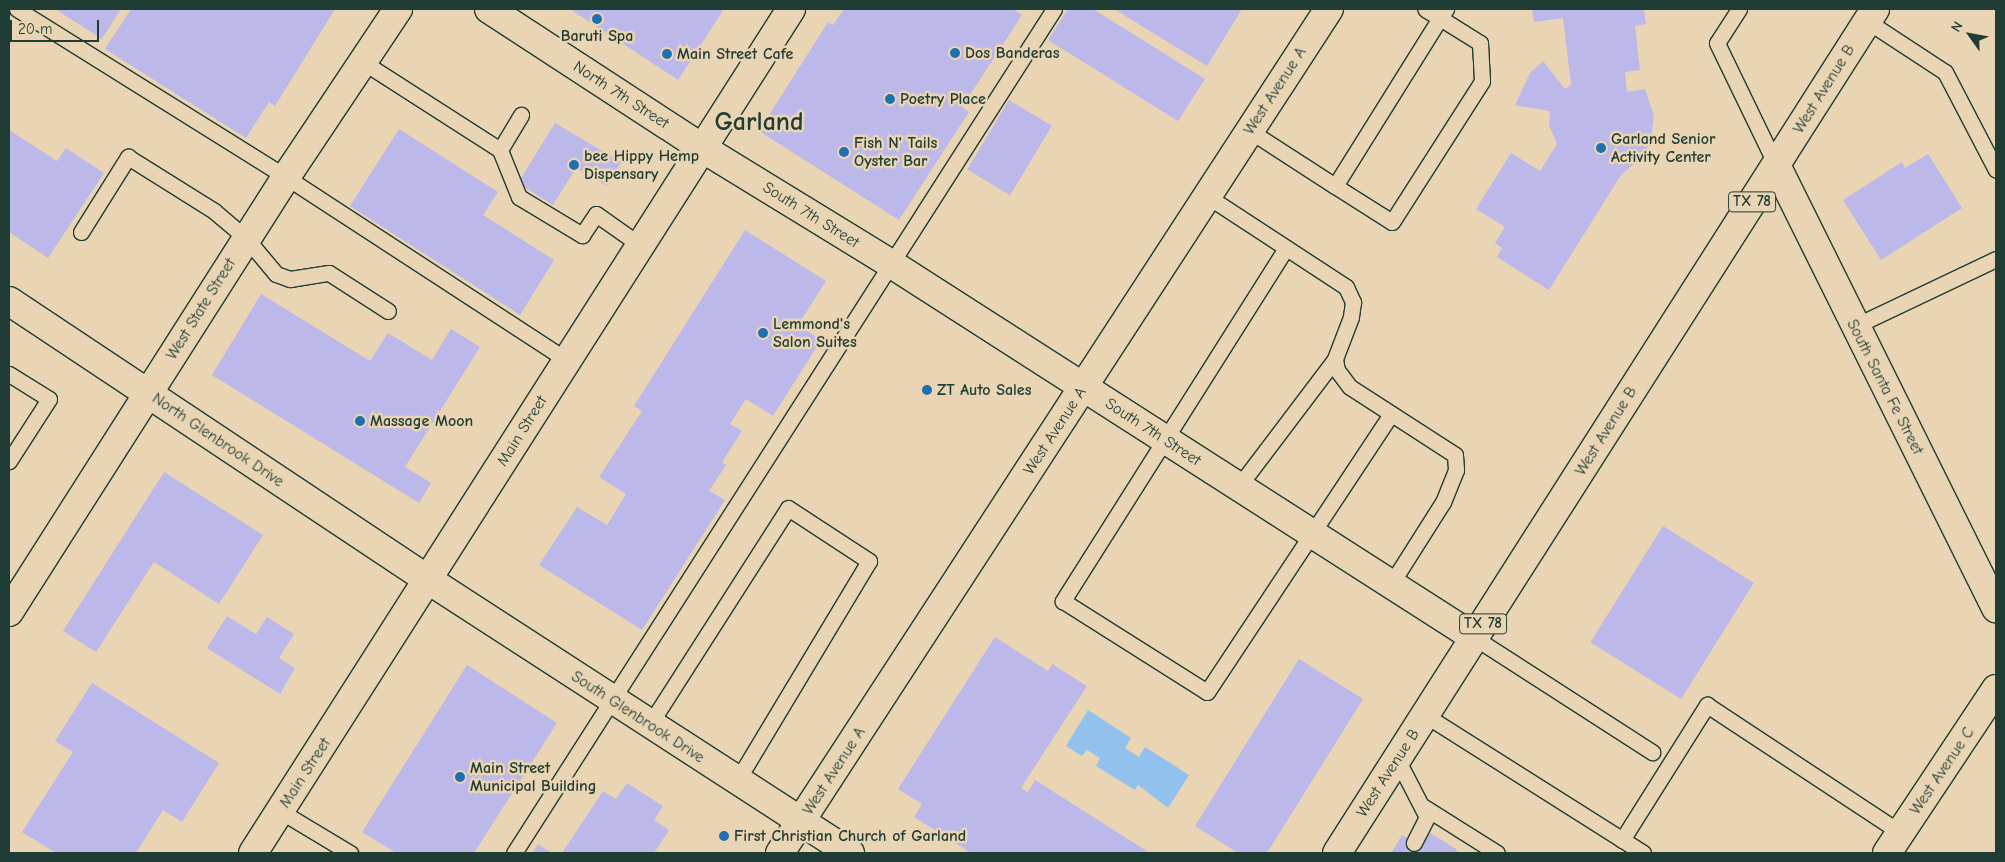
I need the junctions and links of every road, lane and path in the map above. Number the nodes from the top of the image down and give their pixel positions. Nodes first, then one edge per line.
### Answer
1 (17, 9) edge
2 (398, 9) edge
3 (489, 9) edge
4 (791, 9) edge
5 (1054, 9) edge
6 (1329, 9) edge
7 (1425, 9) edge
8 (1739, 9) edge
9 (1443, 13) edge
10 (1871, 15) edge
11 (363, 62) junction
12 (521, 115) dead end
13 (1250, 131) junction
14 (702, 148) junction
15 (500, 150) junction
16 (1776, 165) junction
17 (1996, 170) edge
18 (286, 176) junction
19 (1335, 186) junction
20 (1207, 196) junction
21 (81, 232) dead end
22 (246, 238) junction
23 (640, 244) junction
24 (1286, 248) junction
25 (1996, 259) edge
26 (890, 263) junction
27 (10, 306) edge
28 (388, 310) dead end
29 (1855, 326) junction
30 (1335, 359) junction
31 (567, 360) junction
32 (9, 374) edge
33 (1084, 387) junction
34 (148, 392) junction
35 (1390, 414) junction
36 (1165, 441) junction
37 (9, 461) edge
38 (1239, 486) junction
39 (1311, 533) junction
40 (427, 579) junction
41 (1391, 584) junction
42 (11, 606) edge
43 (1996, 608) edge
44 (1475, 638) junction
45 (1996, 689) edge
46 (612, 700) junction
47 (1425, 715) junction
48 (650, 724) junction
49 (1652, 752) dead end
50 (1397, 759) junction
51 (737, 781) junction
52 (1424, 807) junction
53 (280, 810) junction
54 (800, 822) junction
55 (1622, 840) junction
56 (1414, 843) dead end
57 (1894, 843) edge
58 (253, 853) edge
59 (350, 853) edge
60 (514, 853) edge
61 (780, 853) edge
62 (850, 853) edge
63 (1337, 853) edge
64 (1497, 853) edge
65 (1643, 853) edge

1 - 18 lane
2 - 11 street, West State Street
3 - 14 street, North 7th Street
4 - 14 street, Main Street
5 - 26 lane
6 - 13 street, West Avenue A
7 - 9 lane
8 - 16 lane
9 - 19 lane
9 - 19 lane
10 - 16 street, West Avenue B / TX 78
10 - 17 lane
11 - 15 lane
11 - 18 street, West State Street
12 - 15 lane
13 - 19 lane
13 - 20 street, West Avenue A
14 - 23 street, Main Street
14 - 26 street, South 7th Street
15 - 23 lane
16 - 29 street, South Santa Fe Street
16 - 44 street, West Avenue B / TX 78
18 - 22 street, West State Street
18 - 31 lane
20 - 24 lane
20 - 33 street, West Avenue A
21 - 22 lane
22 - 28 lane
22 - 34 street, West State Street
23 - 31 street, Main Street
24 - 30 lane
24 - 36 lane
25 - 29 lane
26 - 33 street, South 7th Street
26 - 46 lane
27 - 34 street, North Glenbrook Drive
29 - 43 street, South Santa Fe Street
30 - 35 lane
30 - 38 lane
31 - 40 street, Main Street
32 - 37 lane
33 - 36 street, South 7th Street
33 - 54 street, West Avenue A
34 - 40 street, North Glenbrook Drive
34 - 42 street, West State Street
35 - 39 lane
35 - 41 lane
36 - 38 street, South 7th Street
36 - 39 lane
38 - 39 street, South 7th Street
39 - 41 street, South 7th Street
40 - 46 street, South Glenbrook Drive
40 - 53 street, Main Street
41 - 44 street, South 7th Street
44 - 47 street, West Avenue B / TX 78
44 - 49 lane
45 - 57 street, West Avenue C
46 - 48 street, South Glenbrook Drive
46 - 60 lane
47 - 50 street, West Avenue B / TX 78
47 - 55 lane
48 - 51 street, South Glenbrook Drive
48 - 51 lane
50 - 52 lane
50 - 63 street, West Avenue B / TX 78
51 - 54 street, South Glenbrook Drive
52 - 56 lane
52 - 64 lane
53 - 58 street, Main Street
53 - 59 lane
54 - 61 street, West Avenue A
54 - 62 street, South Glenbrook Drive
55 - 57 lane
55 - 65 lane

